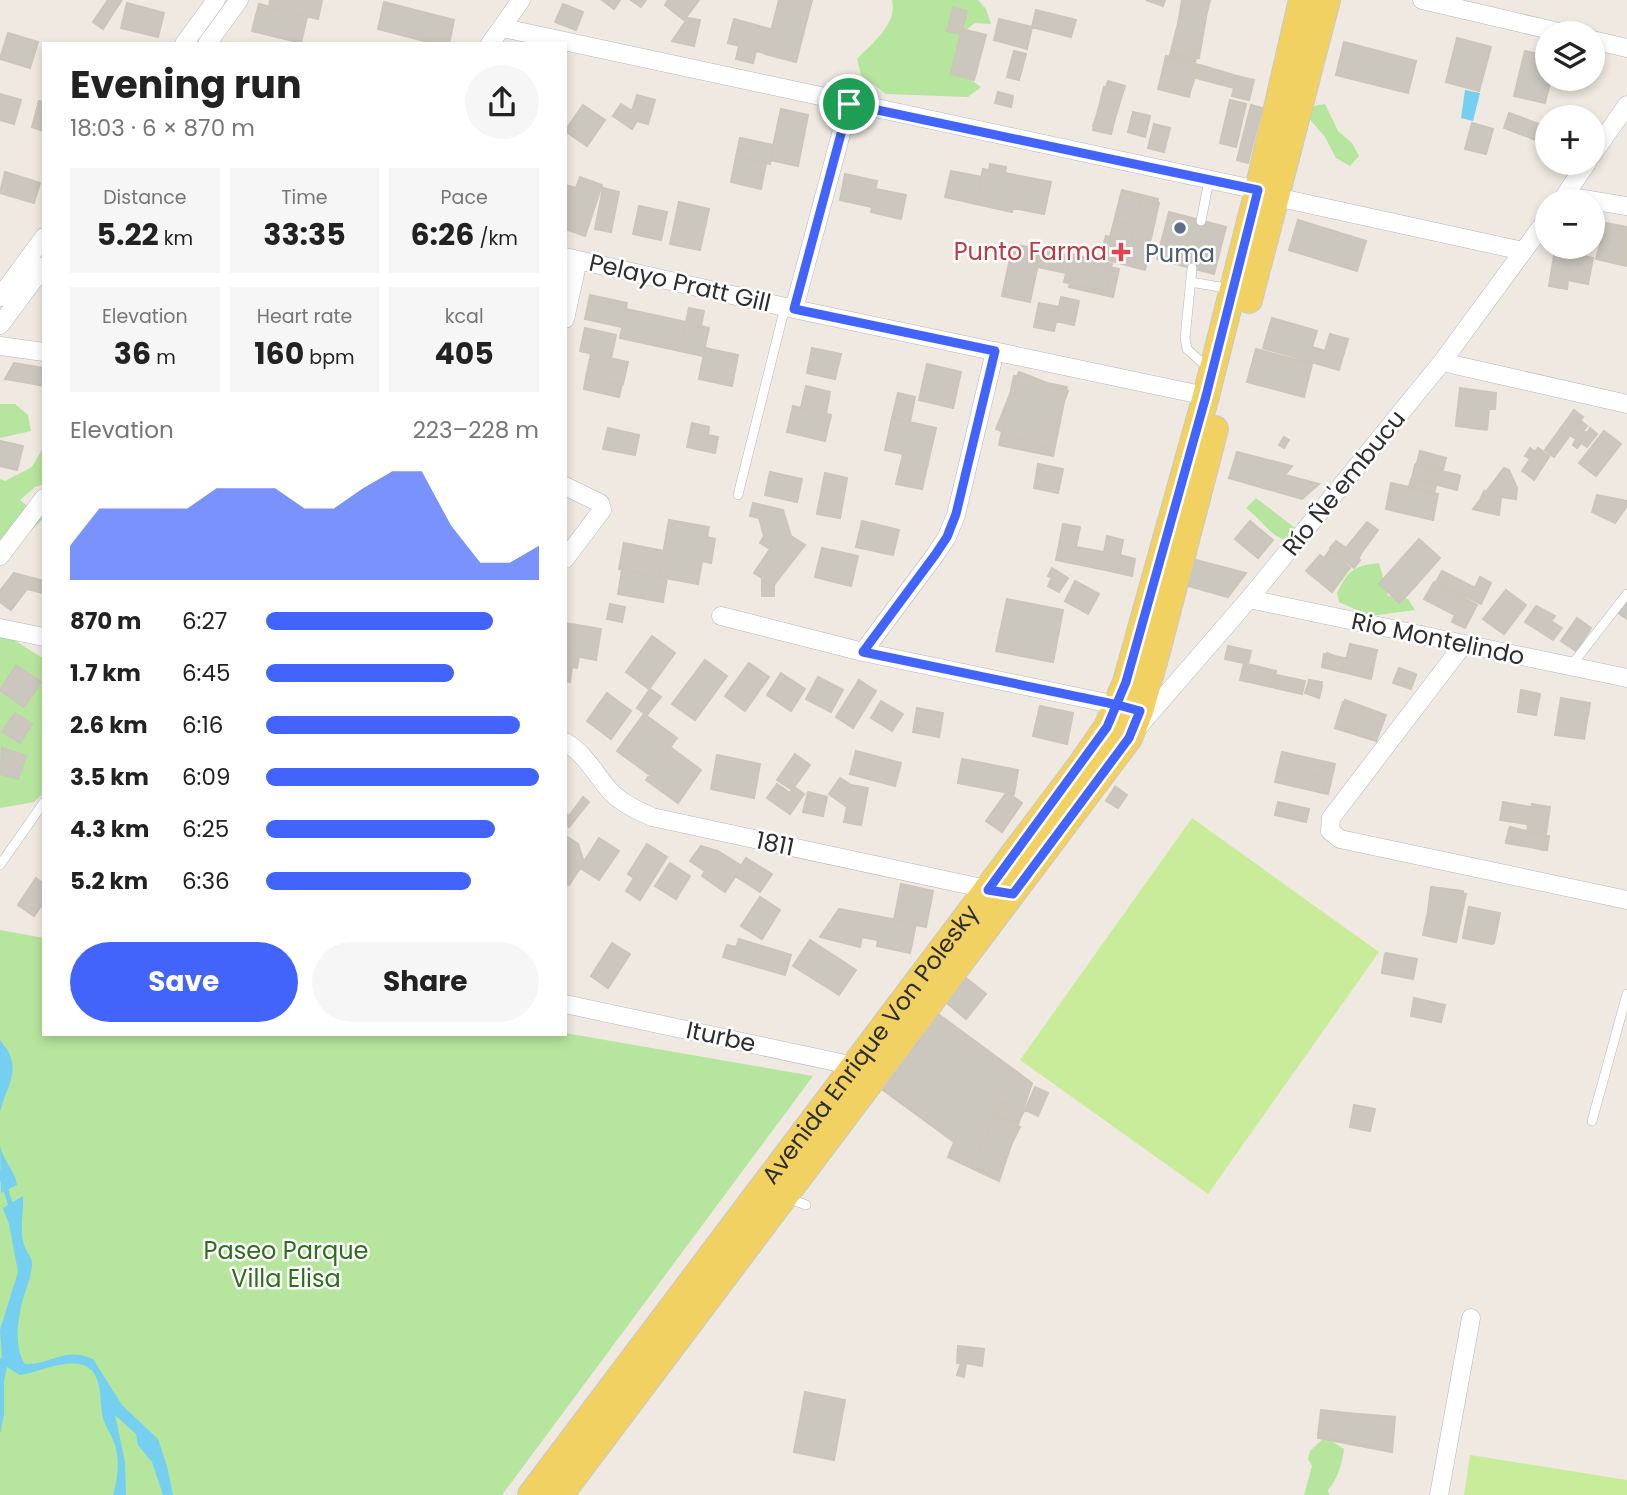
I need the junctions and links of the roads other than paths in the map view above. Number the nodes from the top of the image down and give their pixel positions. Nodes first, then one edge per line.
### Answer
1 (216, 0) edge
2 (239, 0) edge
3 (521, 0) edge
4 (1302, 0) edge
5 (1327, 0) edge
6 (1422, 0) edge
7 (1535, 26) edge
8 (503, 28) junction
9 (185, 42) edge
10 (208, 42) edge
11 (492, 42) edge
12 (567, 42) edge
13 (567, 42) edge
14 (1605, 43) edge
15 (1627, 48) edge
16 (849, 104) junction
17 (1627, 105) edge
18 (1605, 136) edge
19 (1209, 180) junction
20 (1267, 193) junction
21 (1605, 204) edge
22 (1627, 206) edge
23 (1201, 221) dead end
24 (1535, 235) edge
25 (42, 240) edge
26 (1523, 251) junction
27 (572, 258) edge
28 (1192, 268) dead end
29 (42, 269) edge
30 (1191, 282) junction
31 (1233, 290) junction
32 (0, 297) edge
33 (567, 302) edge
34 (790, 308) junction
35 (0, 326) edge
36 (0, 346) edge
37 (995, 351) junction
38 (42, 352) edge
39 (1442, 362) junction
40 (1209, 384) junction
41 (1627, 404) edge
42 (567, 487) edge
43 (738, 495) dead end
44 (42, 501) edge
45 (0, 555) edge
46 (567, 556) edge
47 (1627, 594) edge
48 (1249, 599) junction
49 (721, 616) dead end
50 (0, 628) edge
51 (42, 637) edge
52 (1463, 645) junction
53 (863, 652) junction
54 (1570, 667) junction
55 (1627, 678) edge
56 (1129, 708) junction
57 (1129, 738) junction
58 (567, 743) edge
59 (42, 805) edge
60 (0, 865) edge
61 (1001, 892) junction
62 (1627, 900) edge
63 (1627, 994) edge
64 (567, 1004) edge
65 (866, 1068) junction
66 (1592, 1121) dead end
67 (785, 1194) junction
68 (1471, 1318) dead end
69 (531, 1495) edge
70 (559, 1495) edge
71 (1439, 1495) edge

1 - 9 street
2 - 10 street
3 - 8 street
4 - 20 main road, Avenida Enrique Von Polesky
5 - 20 main road, Avenida Enrique Von Polesky
6 - 7 street
8 - 11 street
8 - 13 street
12 - 16 street
14 - 15 street
16 - 19 street
16 - 34 street
17 - 18 street
19 - 20 street
19 - 23 lane
20 - 26 street
20 - 31 main road, Avenida Enrique Von Polesky
20 - 56 main road, Avenida Enrique Von Polesky
21 - 22 street
24 - 26 street, Río Ñe'embucu
25 - 32 street
26 - 39 street, Río Ñe'embucu
27 - 33 street
27 - 34 street, Pelayo Pratt Gill
28 - 30 lane
29 - 35 street
30 - 31 lane
30 - 40 lane
31 - 40 main road, Avenida Enrique Von Polesky
34 - 37 street, Pelayo Pratt Gill
34 - 43 lane
36 - 38 street
37 - 40 street, Pelayo Pratt Gill
37 - 53 street
39 - 41 street
39 - 48 street, Río Ñe'embucu
40 - 56 main road, Avenida Enrique Von Polesky
42 - 46 street
44 - 45 street
47 - 54 lane
48 - 52 street, Rio Montelindo
48 - 57 street, Río Ñe'embucu
49 - 53 street
50 - 51 street
52 - 54 street, Rio Montelindo
52 - 62 street
53 - 56 street
54 - 55 street, Rio Montelindo
56 - 57 main road, Avenida Enrique Von Polesky
56 - 61 main road, Avenida Enrique Von Polesky
57 - 61 main road, Avenida Enrique Von Polesky
58 - 61 street, 1811
59 - 60 lane
61 - 65 main road, Avenida Enrique Von Polesky
63 - 66 lane
64 - 65 street, Iturbe
65 - 67 main road, Avenida Enrique Von Polesky
67 - 69 main road, Avenida Enrique Von Polesky
67 - 70 main road, Avenida Enrique Von Polesky
68 - 71 street

